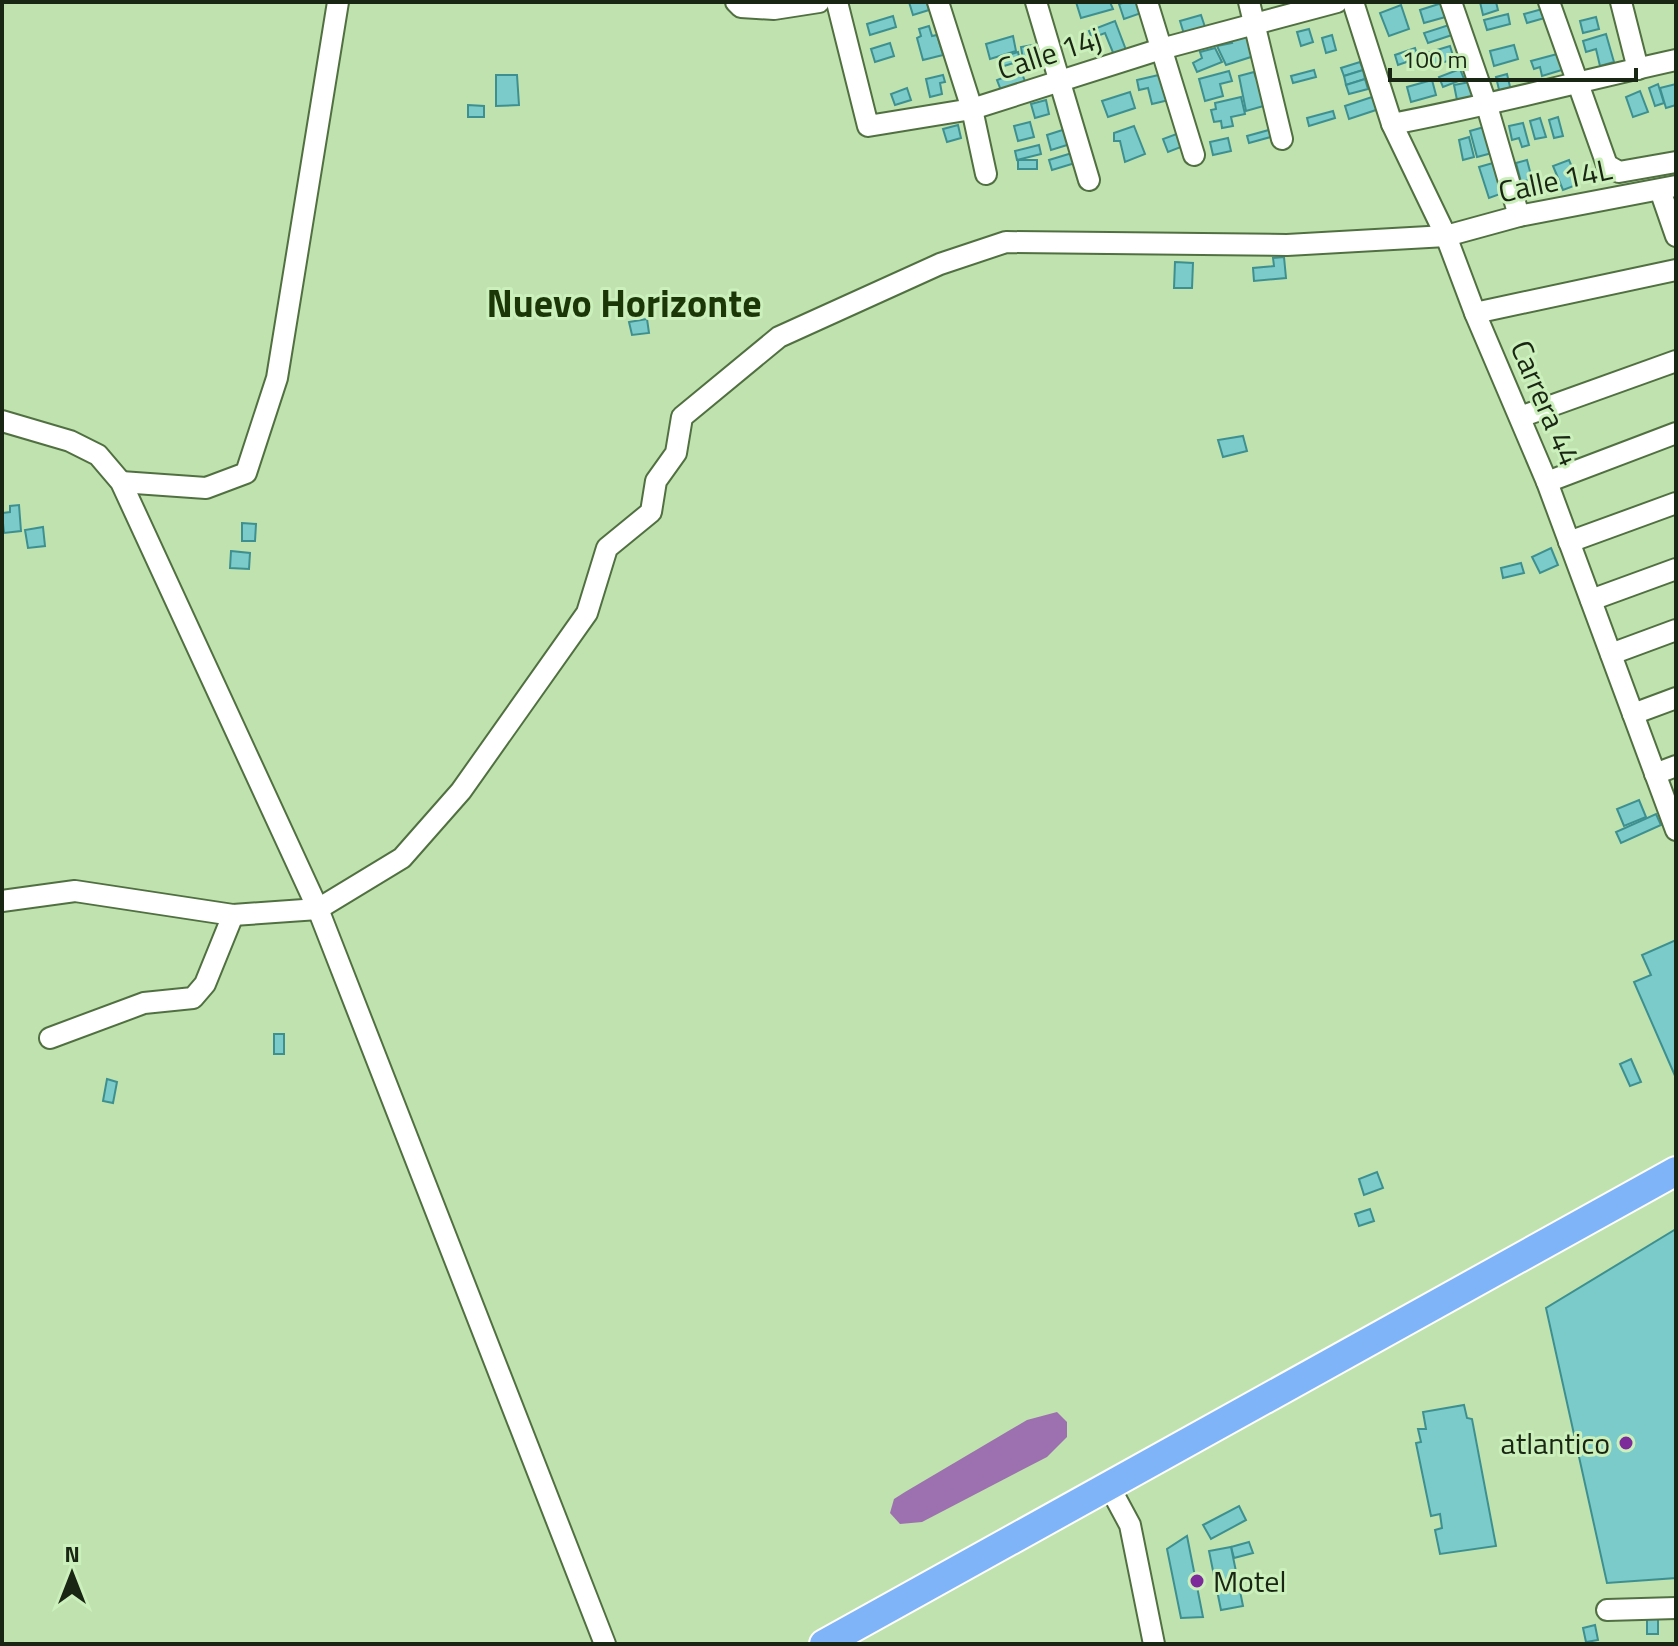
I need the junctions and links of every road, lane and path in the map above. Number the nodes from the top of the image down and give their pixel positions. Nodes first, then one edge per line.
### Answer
1 (338, 2) edge
2 (819, 2) edge
3 (837, 2) edge
4 (938, 2) edge
5 (1036, 2) edge
6 (1147, 2) edge
7 (1249, 2) edge
8 (1337, 2) edge
9 (1353, 2) edge
10 (1451, 2) edge
11 (1549, 2) edge
12 (1621, 2) edge
13 (739, 4) edge
14 (1256, 24) junction
15 (1161, 49) junction
16 (1676, 60) edge
17 (1638, 69) junction
18 (1058, 80) junction
19 (1578, 82) junction
20 (1487, 106) junction
21 (972, 109) junction
22 (1392, 124) junction
23 (1282, 139) dead end
24 (1194, 155) dead end
25 (1676, 162) edge
26 (986, 174) dead end
27 (1089, 180) dead end
28 (1668, 188) edge
29 (1519, 216) junction
30 (1446, 236) junction
31 (1676, 236) edge
32 (1676, 270) edge
33 (1475, 313) junction
34 (1676, 361) edge
35 (1520, 417) junction
36 (2, 421) edge
37 (1676, 433) edge
38 (121, 482) junction
39 (1547, 482) junction
40 (1676, 503) edge
41 (1569, 542) junction
42 (1676, 569) edge
43 (1591, 600) junction
44 (1676, 630) edge
45 (1611, 654) junction
46 (1676, 698) edge
47 (1633, 714) junction
48 (1676, 766) edge
49 (1655, 774) junction
50 (1676, 830) edge
51 (2, 901) edge
52 (318, 909) junction
53 (233, 915) junction
54 (50, 1038) dead end
55 (1676, 1171) edge
56 (1109, 1486) junction
57 (1676, 1608) edge
58 (1607, 1610) dead end
59 (605, 1644) edge
60 (824, 1644) edge
61 (1154, 1644) edge

1 - 38 street
2 - 13 street
3 - 21 street, Calle 14j
4 - 21 street
5 - 18 street
6 - 15 street
7 - 14 street
8 - 14 street, Calle 14j
9 - 22 street, Carrera 44
10 - 20 street
11 - 19 street
12 - 17 street
14 - 15 street, Calle 14j
14 - 23 street
15 - 18 street, Calle 14j
15 - 24 street
16 - 17 street
17 - 19 street
18 - 21 street, Calle 14j
18 - 27 street
19 - 20 street
19 - 25 street
20 - 22 street
20 - 29 street
21 - 26 street
22 - 30 street, Carrera 44
28 - 29 street, Calle 14L
28 - 31 street
29 - 30 street, Calle 14L
30 - 33 street, Carrera 44
30 - 52 street, Calle 14L
32 - 33 street
33 - 35 street, Carrera 44
34 - 35 street
35 - 39 street, Carrera 44
36 - 38 street
37 - 39 street
38 - 52 street
39 - 41 street, Carrera 44
40 - 41 street
41 - 43 street, Carrera 44
42 - 43 street
43 - 45 street, Carrera 44
44 - 45 street
45 - 47 street, Carrera 44
46 - 47 street
47 - 49 street, Carrera 44
48 - 49 street
49 - 50 street, Carrera 44
51 - 53 street
52 - 53 street
52 - 59 street
53 - 54 street
55 - 56 highway
56 - 60 highway
56 - 61 street
57 - 58 street

